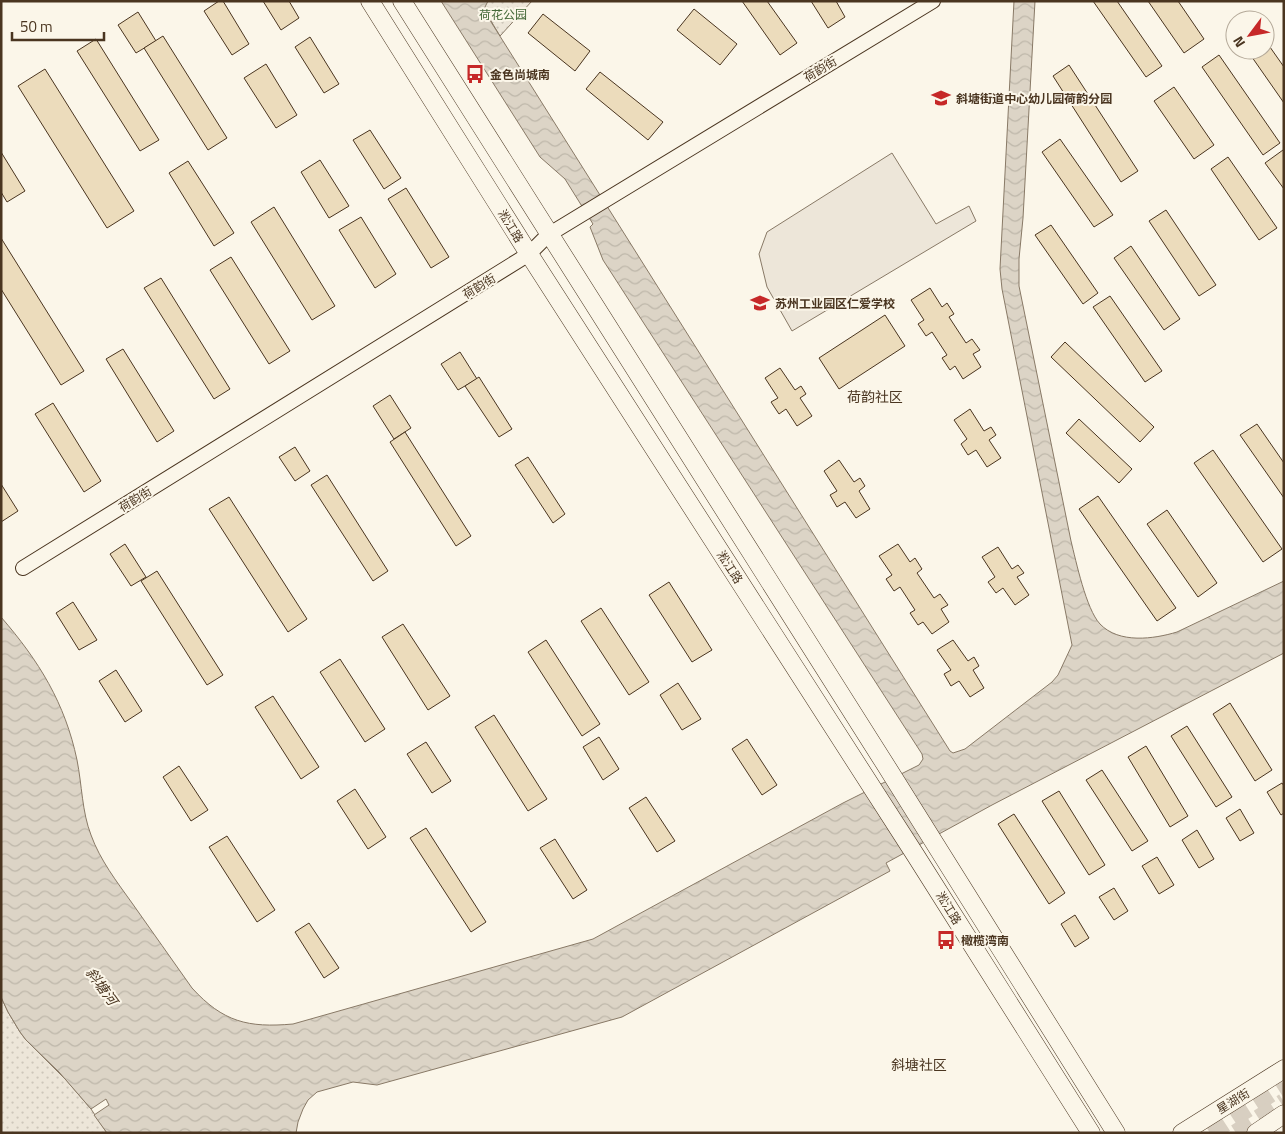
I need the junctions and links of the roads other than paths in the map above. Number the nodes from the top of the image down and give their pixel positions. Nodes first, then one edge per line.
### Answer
1 (370, 1) edge
2 (402, 1) edge
3 (933, 1) edge
4 (548, 235) junction
5 (529, 254) junction
6 (23, 568) dead end
7 (1284, 1069) edge
8 (1284, 1114) edge
9 (1091, 1133) edge
10 (1116, 1133) edge
11 (1182, 1133) edge
12 (1256, 1133) edge

1 - 5 main road, 淞江路
2 - 4 main road, 淞江路
3 - 4 street, 荷韵街
4 - 5 street, 荷韵街
4 - 10 main road, 淞江路
5 - 6 street, 荷韵街
5 - 9 main road, 淞江路
7 - 11 main road, 星湖街
8 - 12 main road

